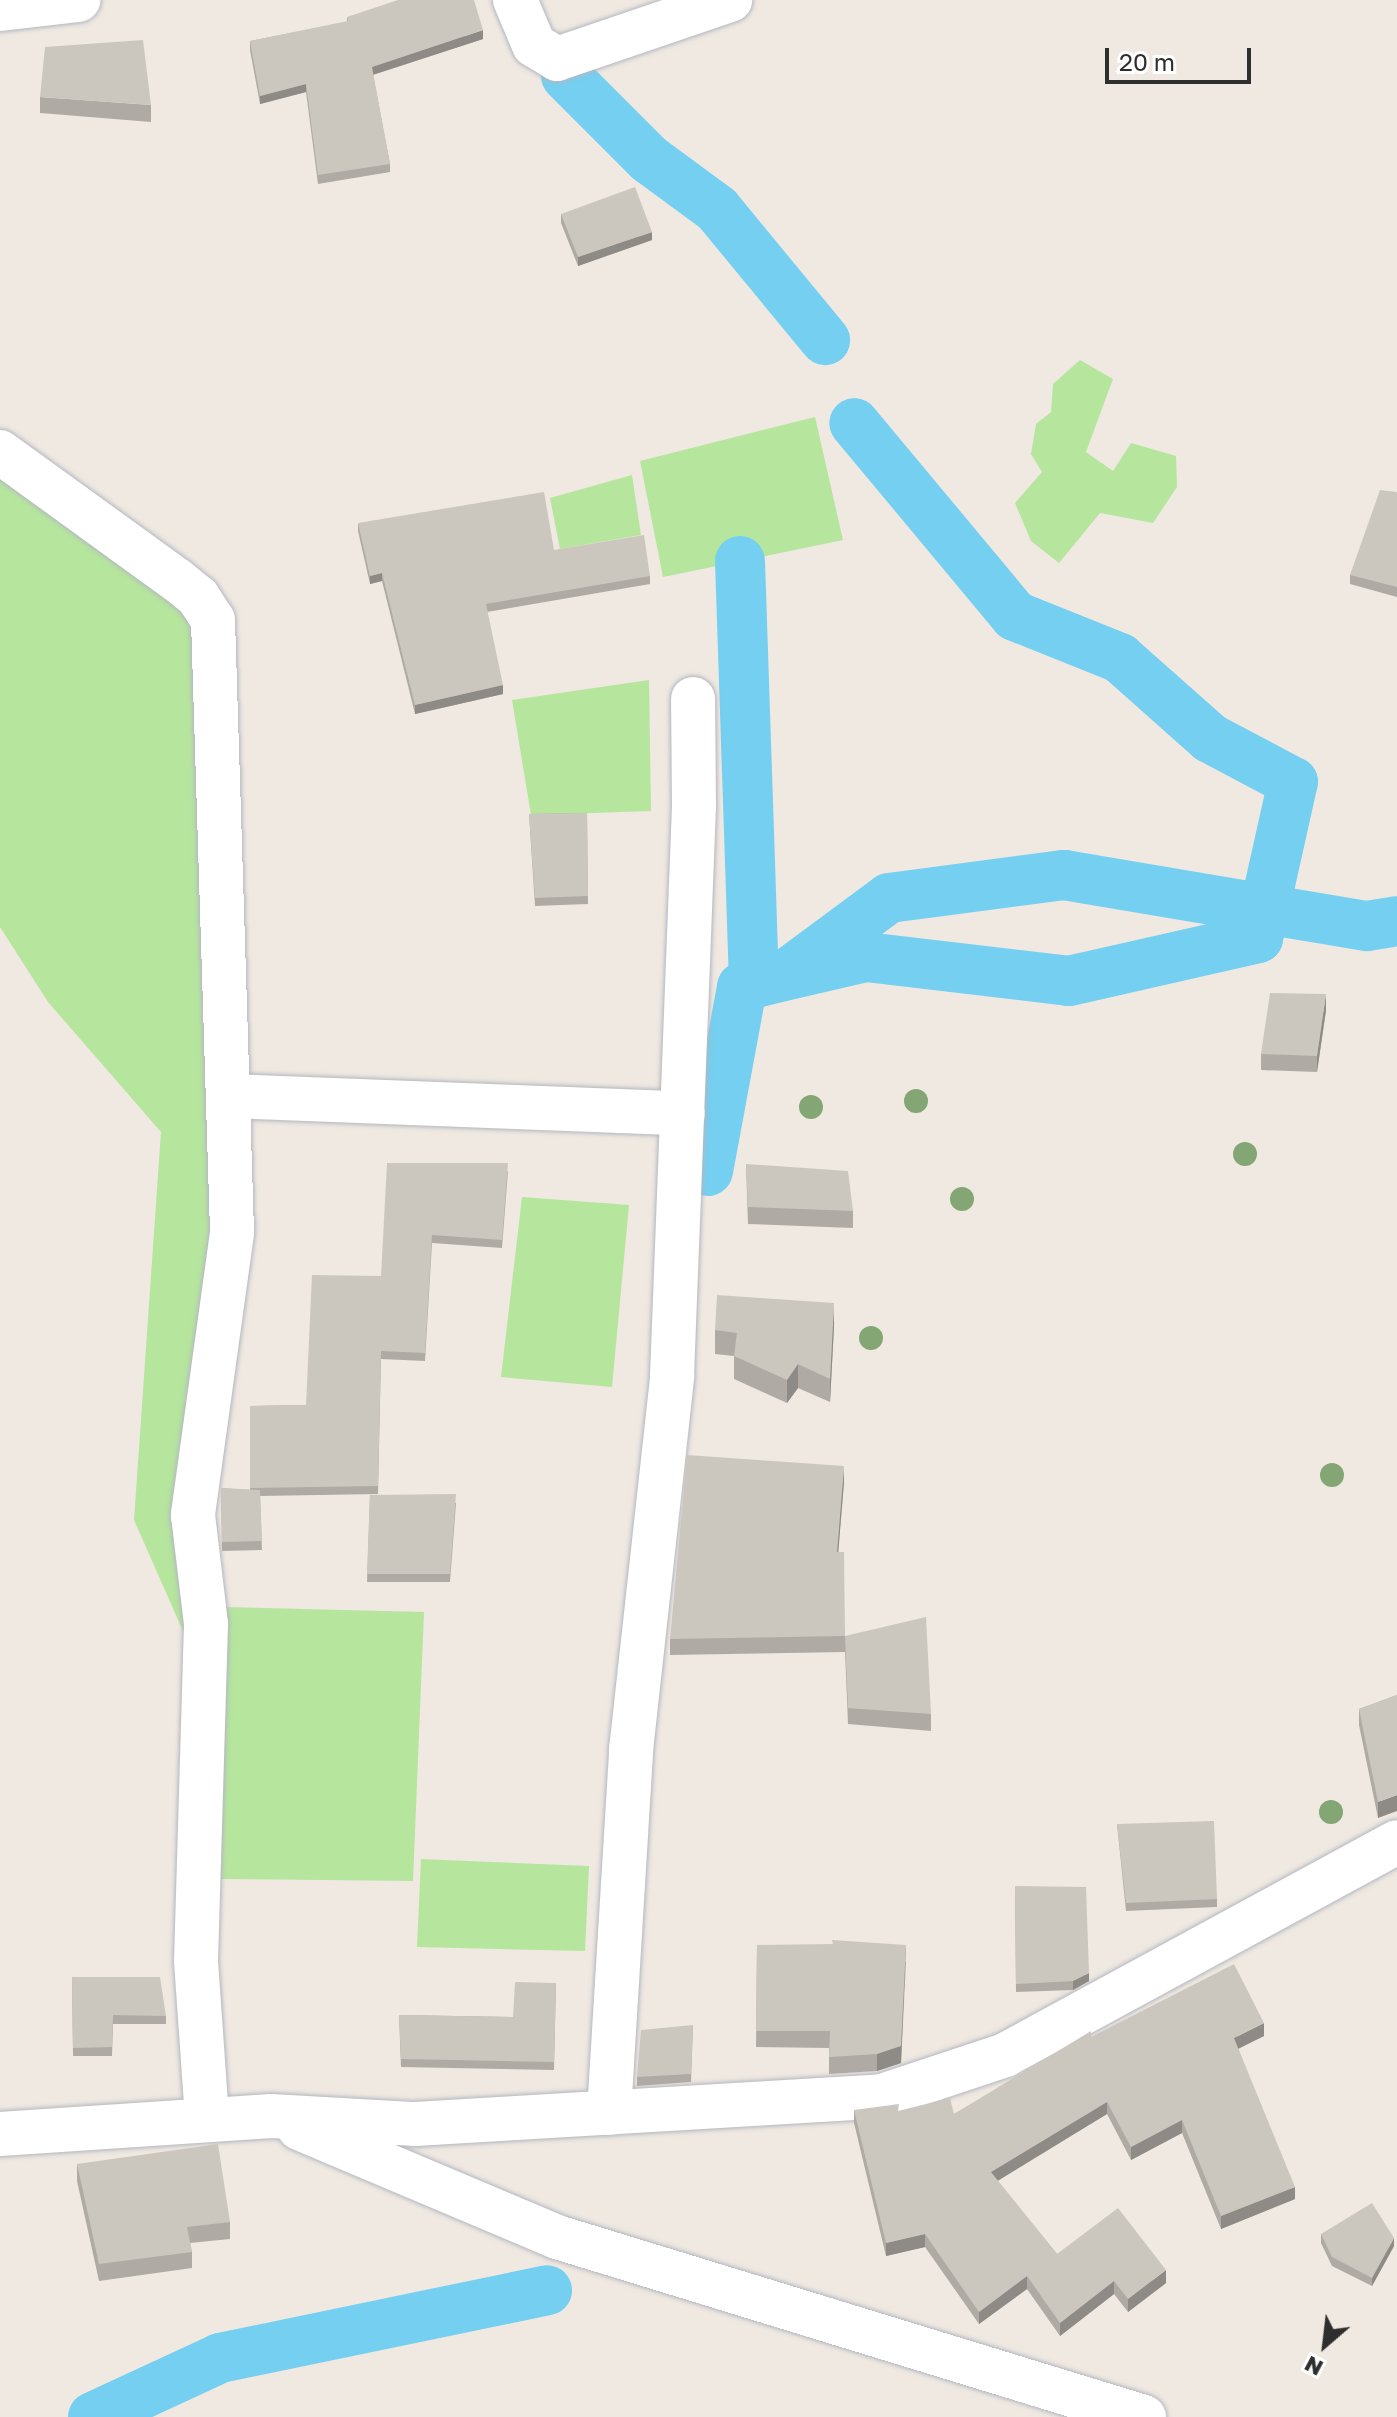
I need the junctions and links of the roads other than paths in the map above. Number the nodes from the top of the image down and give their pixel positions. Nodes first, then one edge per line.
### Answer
1 (78, 0) edge
2 (515, 0) edge
3 (730, 0) edge
4 (0, 9) edge
5 (0, 452) edge
6 (693, 699) dead end
7 (231, 1096) junction
8 (683, 1113) junction
9 (1397, 1842) edge
10 (609, 2113) junction
11 (271, 2116) junction
12 (207, 2120) junction
13 (0, 2134) edge
14 (1144, 2417) edge

1 - 4 street
2 - 3 street
5 - 7 street
6 - 8 street
7 - 8 street
7 - 12 street
8 - 10 street
9 - 10 street
10 - 11 street
11 - 12 street
11 - 14 street
12 - 13 street

